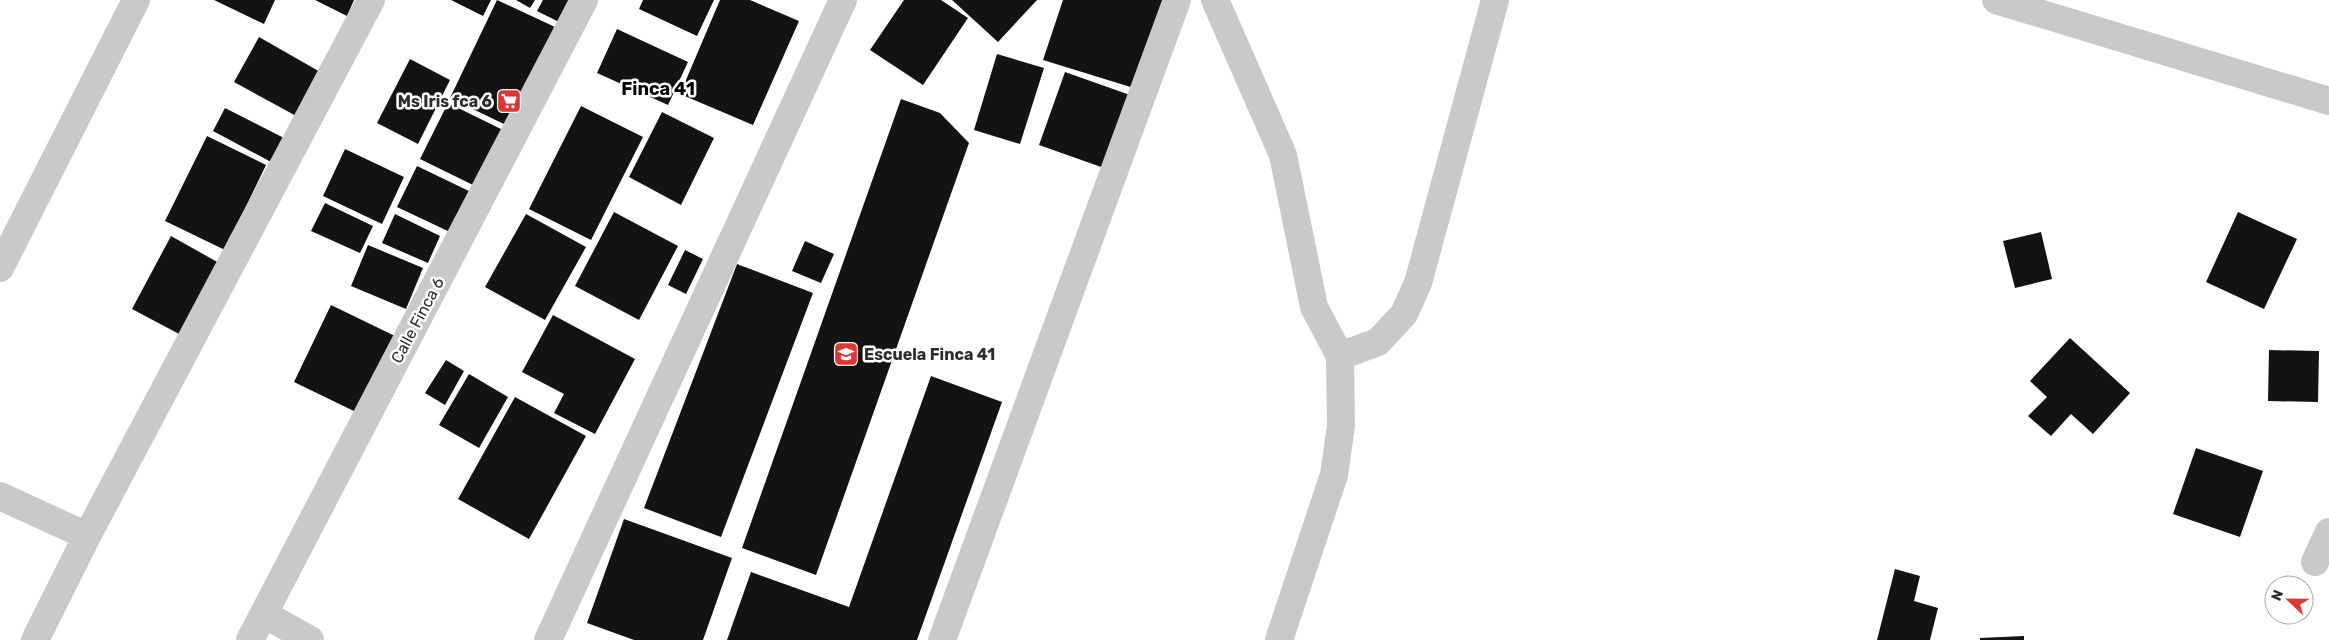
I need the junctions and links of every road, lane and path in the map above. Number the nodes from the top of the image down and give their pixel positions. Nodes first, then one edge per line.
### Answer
1 (136, 0) edge
2 (370, 0) edge
3 (584, 0) edge
4 (843, 0) edge
5 (1177, 0) edge
6 (1215, 0) edge
7 (1495, 0) edge
8 (1996, 0) edge
9 (2329, 100) edge
10 (0, 268) edge
11 (1340, 356) junction
12 (0, 496) edge
13 (2329, 532) edge
14 (87, 536) junction
15 (2315, 562) dead end
16 (264, 614) junction
17 (35, 640) edge
18 (250, 640) edge
19 (310, 640) edge
20 (548, 640) edge
21 (942, 640) edge
22 (1279, 640) edge

1 - 10 street
2 - 14 street
3 - 16 street, Calle Finca 6
4 - 20 street
5 - 21 street
6 - 11 street
7 - 11 street
8 - 9 street
11 - 22 street
12 - 14 street
13 - 15 street
14 - 17 street
16 - 18 street, Calle Finca 6
16 - 19 street

